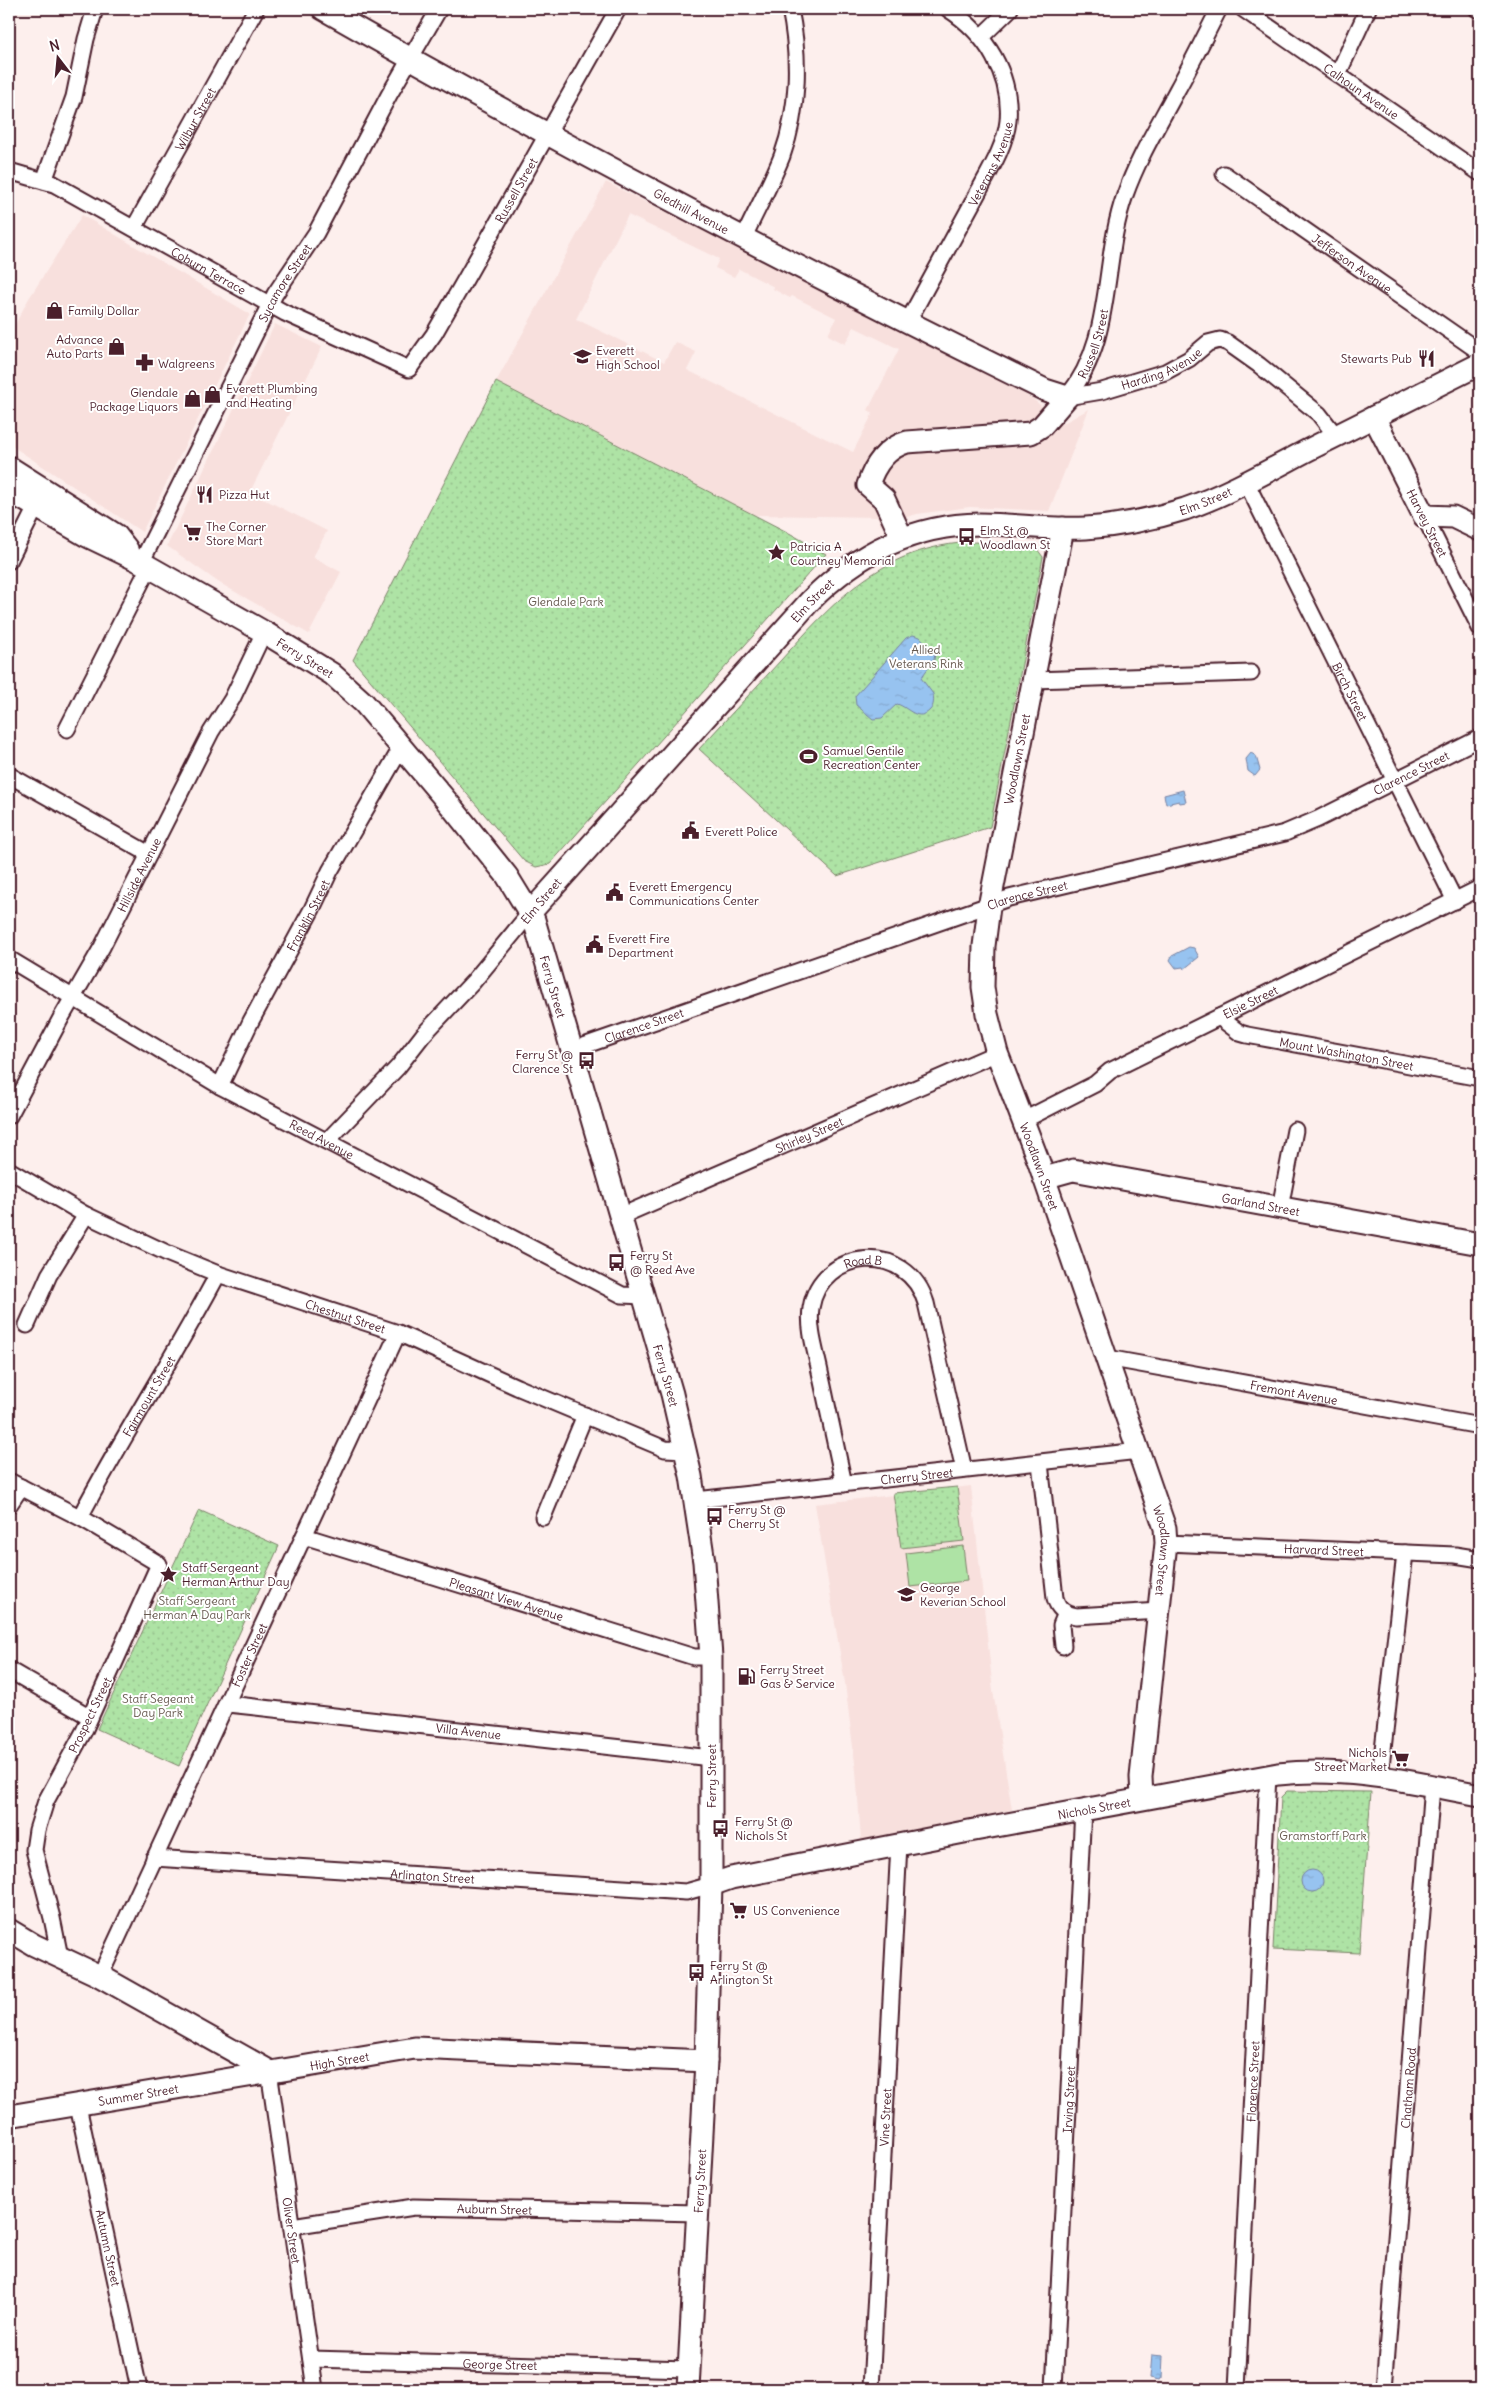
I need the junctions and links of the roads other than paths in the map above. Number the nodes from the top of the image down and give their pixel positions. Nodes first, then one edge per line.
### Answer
1 (95, 9) edge
2 (256, 9) edge
3 (322, 9) edge
4 (438, 9) edge
5 (618, 9) edge
6 (790, 9) edge
7 (948, 9) edge
8 (1010, 9) edge
9 (1219, 9) edge
10 (1243, 9) edge
11 (1368, 9) edge
12 (981, 37) junction
13 (410, 58) junction
14 (1338, 74) junction
15 (547, 134) junction
16 (9, 171) edge
17 (1480, 173) edge
18 (1224, 174) dead end
19 (44, 181) junction
20 (134, 228) junction
21 (743, 239) junction
22 (270, 305) junction
23 (907, 323) junction
24 (1480, 352) edge
25 (1480, 364) edge
26 (410, 370) joint
27 (1067, 397) junction
28 (1374, 417) junction
29 (1336, 436) junction
30 (9, 467) edge
31 (1246, 482) junction
32 (9, 491) edge
33 (41, 497) junction
34 (1424, 516) junction
35 (1063, 528) junction
36 (1480, 530) edge
37 (902, 538) junction
38 (9, 561) edge
39 (143, 564) junction
40 (1480, 628) edge
41 (264, 632) junction
42 (1251, 673) dead end
43 (1033, 680) junction
44 (67, 729) dead end
45 (1480, 738) edge
46 (401, 748) junction
47 (9, 775) edge
48 (1396, 780) junction
49 (149, 854) junction
50 (1480, 888) edge
51 (1455, 901) junction
52 (989, 906) junction
53 (530, 913) junction
54 (9, 959) edge
55 (74, 998) junction
56 (1219, 1017) junction
57 (572, 1050) junction
58 (997, 1054) junction
59 (1480, 1078) edge
60 (220, 1086) junction
61 (9, 1116) edge
62 (1022, 1121) junction
63 (1295, 1130) dead end
64 (327, 1141) junction
65 (9, 1170) edge
66 (1044, 1178) junction
67 (1280, 1208) junction
68 (86, 1215) junction
69 (621, 1216) junction
70 (1480, 1244) edge
71 (218, 1274) junction
72 (644, 1296) junction
73 (27, 1325) dead end
74 (398, 1333) junction
75 (1106, 1358) junction
76 (585, 1416) junction
77 (1480, 1426) edge
78 (686, 1450) junction
79 (1139, 1451) junction
80 (1040, 1462) junction
81 (964, 1470) junction
82 (15, 1484) edge
83 (844, 1484) junction
84 (696, 1500) junction
85 (9, 1505) edge
86 (543, 1517) dead end
87 (80, 1518) junction
88 (304, 1536) junction
89 (1166, 1543) junction
90 (1405, 1553) junction
91 (1480, 1559) edge
92 (1160, 1611) junction
93 (1066, 1613) junction
94 (1063, 1646) dead end
95 (711, 1657) junction
96 (9, 1670) edge
97 (228, 1704) junction
98 (90, 1717) junction
99 (711, 1758) junction
100 (1268, 1775) junction
101 (1380, 1776) junction
102 (1432, 1786) junction
103 (1480, 1795) edge
104 (1142, 1798) junction
105 (1083, 1809) junction
106 (899, 1844) junction
107 (154, 1858) junction
108 (711, 1885) junction
109 (9, 1930) edge
110 (60, 1958) junction
111 (100, 1976) junction
112 (706, 2061) junction
113 (269, 2071) junction
114 (78, 2106) junction
115 (9, 2116) edge
116 (698, 2213) junction
117 (292, 2226) junction
118 (311, 2359) junction
119 (688, 2379) edge
120 (138, 2389) edge
121 (315, 2389) edge
122 (871, 2389) edge
123 (1054, 2389) edge
124 (1238, 2389) edge
125 (1384, 2389) edge

1 - 19 street
2 - 20 street, Wilbur Street
3 - 13 street, Gledhill Avenue
4 - 13 street, Sycamore Street
5 - 15 street, Russell Street
6 - 21 street
7 - 12 street, Veterans Avenue
8 - 12 street
9 - 27 street, Russell Street
10 - 14 street, Calhoun Avenue
11 - 14 street
12 - 23 street, Veterans Avenue
13 - 15 street, Gledhill Avenue
13 - 22 street, Sycamore Street
14 - 17 street, Calhoun Avenue
15 - 21 street, Gledhill Avenue
15 - 26 street, Russell Street
16 - 19 street, Coburn Terrace
18 - 24 street, Jefferson Avenue
19 - 20 street, Coburn Terrace
20 - 22 street, Coburn Terrace
21 - 23 street, Gledhill Avenue
22 - 26 street, Coburn Terrace
22 - 39 street, Sycamore Street
23 - 27 street, Gledhill Avenue
25 - 28 street, Elm Street
27 - 29 street, Harding Avenue
27 - 37 street, Russell Street
28 - 29 street, Elm Street
28 - 34 street, Harvey Street
29 - 31 street, Elm Street
30 - 33 street, Ferry Street
31 - 35 street, Elm Street
31 - 48 street, Birch Street
32 - 33 street, Ferry Street
33 - 38 street
33 - 39 street, Ferry Street
34 - 36 street
34 - 40 street, Harvey Street
35 - 37 street, Elm Street
35 - 43 street, Woodlawn Street
37 - 53 street, Elm Street
39 - 41 street, Ferry Street
39 - 44 street, Sycamore Street
41 - 46 street, Ferry Street
41 - 49 street, Hillside Avenue
42 - 43 street
43 - 52 street, Woodlawn Street
45 - 48 street, Clarence Street
46 - 53 street, Ferry Street
46 - 60 street, Franklin Street
47 - 49 street
48 - 51 street, Birch Street
48 - 52 street, Clarence Street
49 - 55 street, Hillside Avenue
50 - 51 street, Elsie Street
51 - 56 street, Elsie Street
52 - 57 street, Clarence Street
52 - 58 street, Woodlawn Street
53 - 57 street, Ferry Street
53 - 64 street, Elm Street
54 - 55 street, Reed Avenue
55 - 60 street, Reed Avenue
55 - 61 street, Hillside Avenue
56 - 59 street, Mount Washington Street
56 - 62 street, Elsie Street
57 - 69 street, Ferry Street
58 - 62 street, Woodlawn Street
58 - 69 street, Shirley Street
60 - 64 street, Reed Avenue
62 - 66 street, Woodlawn Street
63 - 67 street
64 - 72 street, Reed Avenue
65 - 68 street, Chestnut Street
66 - 67 street, Garland Street
66 - 75 street, Woodlawn Street
67 - 70 street, Garland Street
68 - 71 street, Chestnut Street
68 - 73 street
69 - 72 street, Ferry Street
71 - 74 street, Chestnut Street
71 - 87 street, Fairmount Street
72 - 78 street, Ferry Street
74 - 76 street, Chestnut Street
74 - 88 street, Foster Street
75 - 77 street, Fremont Avenue
75 - 79 street, Woodlawn Street
76 - 78 street, Chestnut Street
76 - 86 street
78 - 84 street, Ferry Street
79 - 80 street, Cherry Street
79 - 89 street, Woodlawn Street
80 - 81 street, Cherry Street
80 - 93 street
81 - 83 street, Cherry Street
81 - 83 street, Road B
82 - 85 street
82 - 87 street, Prospect Street
83 - 84 street, Cherry Street
84 - 95 street, Ferry Street
87 - 98 street, Prospect Street
88 - 95 street, Pleasant View Avenue
88 - 97 street, Foster Street
89 - 90 street, Harvard Street
89 - 92 street, Woodlawn Street
90 - 91 street, Harvard Street
90 - 101 street
92 - 93 street
92 - 104 street, Woodlawn Street
93 - 94 street
95 - 99 street, Ferry Street
96 - 98 street
97 - 99 street, Villa Avenue
97 - 107 street, Foster Street
98 - 110 street, Prospect Street
99 - 108 street, Ferry Street
100 - 101 street, Nichols Street
100 - 104 street, Nichols Street
100 - 124 street, Florence Street
101 - 102 street, Nichols Street
102 - 103 street, Nichols Street
102 - 125 street, Chatham Road
104 - 105 street, Nichols Street
105 - 106 street, Nichols Street
105 - 123 street, Irving Street
106 - 108 street, Nichols Street
106 - 122 street, Vine Street
107 - 108 street, Arlington Street
107 - 111 street, Foster Street
108 - 112 street, Ferry Street
109 - 110 street
110 - 111 street
111 - 113 street
112 - 113 street, High Street
112 - 116 street, Ferry Street
113 - 114 street, Summer Street
113 - 117 street, Oliver Street
114 - 115 street, Summer Street
114 - 120 street, Autumn Street
116 - 117 street, Auburn Street
116 - 119 street, Ferry Street
117 - 118 street, Oliver Street
118 - 119 street, George Street
118 - 121 street, Oliver Street

